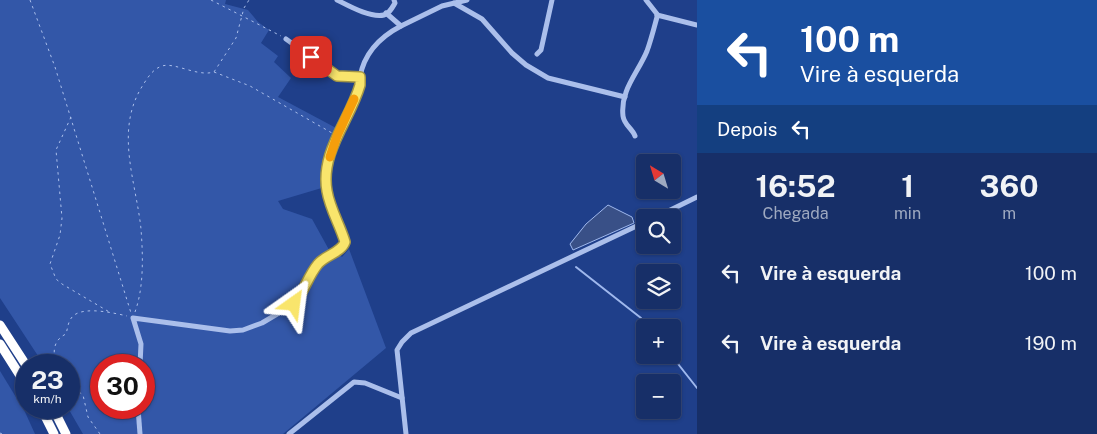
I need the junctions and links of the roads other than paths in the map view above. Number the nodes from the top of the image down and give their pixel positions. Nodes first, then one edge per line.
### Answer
1 (337, 0) edge
2 (394, 0) edge
3 (467, 0) edge
4 (552, 0) edge
5 (646, 0) edge
6 (454, 3) junction
7 (386, 14) junction
8 (657, 15) junction
9 (697, 25) edge
10 (401, 26) junction
11 (286, 39) road end
12 (537, 54) dead end
13 (360, 77) junction
14 (625, 97) junction
15 (635, 136) dead end
16 (697, 197) edge
17 (672, 209) edge
18 (636, 226) edge
19 (0, 325) edge
20 (0, 344) edge
21 (19, 354) edge
22 (141, 354) edge
23 (15, 368) edge
24 (402, 398) junction
25 (46, 419) edge
26 (58, 419) edge
27 (139, 419) edge
28 (54, 434) edge
29 (66, 434) edge
30 (140, 434) edge
31 (289, 434) edge
32 (406, 434) edge

1 - 7 street
2 - 7 street
3 - 6 street
4 - 12 street
5 - 8 street
6 - 10 street
6 - 14 street
7 - 10 street
8 - 9 street
8 - 14 street
10 - 13 street
11 - 13 street
13 - 22 street
14 - 15 street
16 - 17 street
18 - 24 street
19 - 21 highway
20 - 23 highway
24 - 31 street
24 - 32 street
25 - 28 highway
26 - 29 highway
27 - 30 street

